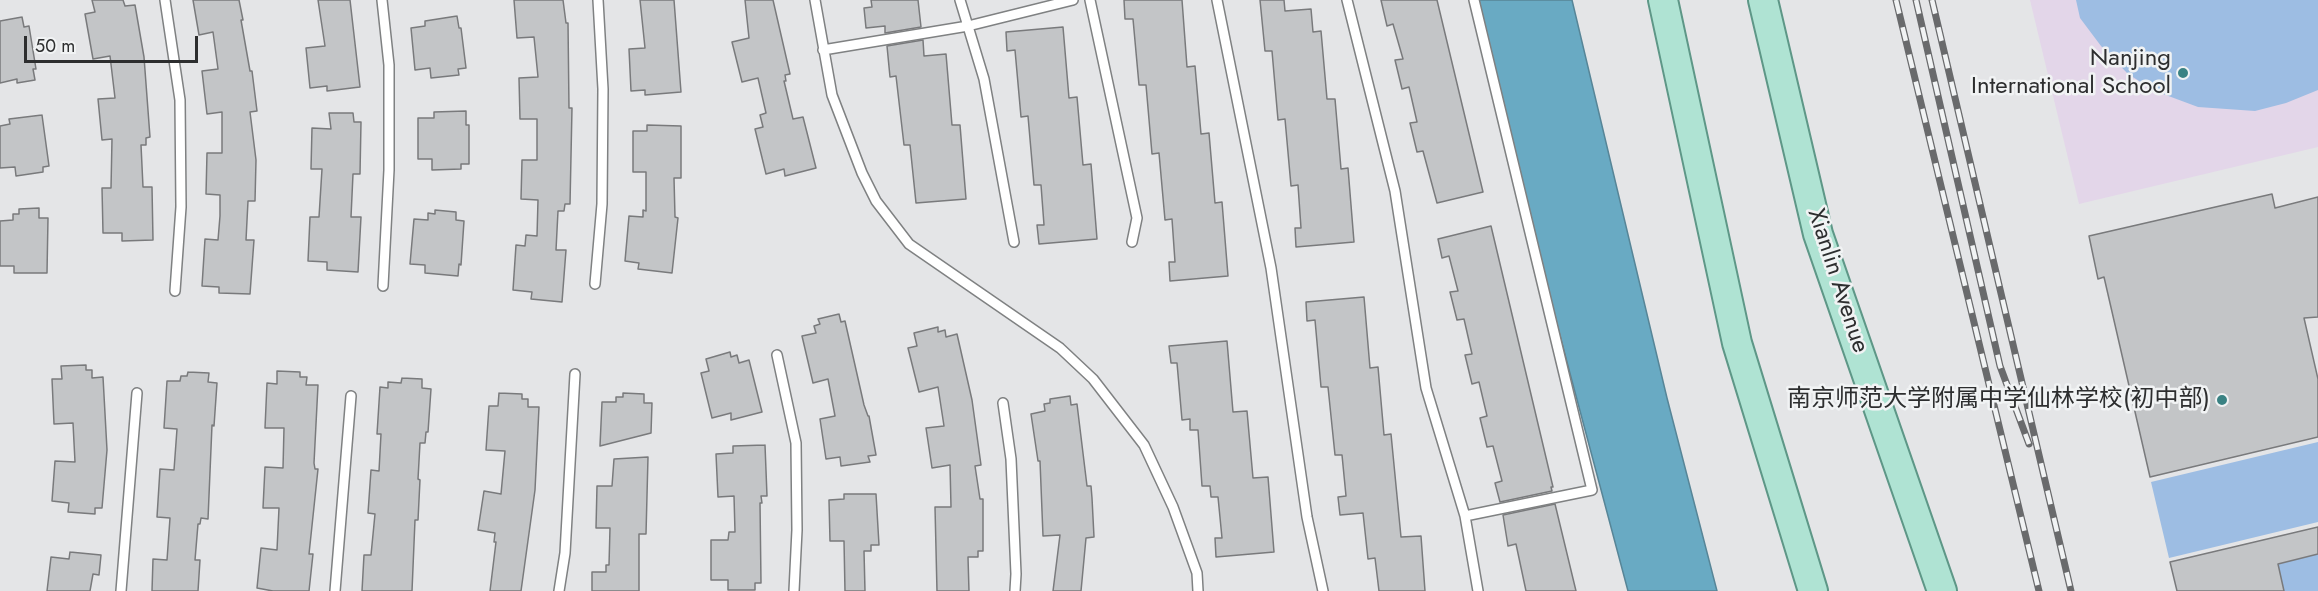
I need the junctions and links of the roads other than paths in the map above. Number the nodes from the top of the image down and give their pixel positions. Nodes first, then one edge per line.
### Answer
1 (165, 0) edge
2 (382, 0) edge
3 (598, 0) edge
4 (816, 0) edge
5 (960, 0) edge
6 (1072, 0) edge
7 (1090, 0) edge
8 (1217, 0) edge
9 (1347, 0) edge
10 (1473, 0) edge
11 (1663, 0) edge
12 (1763, 0) edge
13 (968, 26) junction
14 (823, 50) junction
15 (1014, 242) dead end
16 (1132, 242) dead end
17 (595, 284) dead end
18 (383, 286) dead end
19 (175, 291) dead end
20 (777, 356) dead end
21 (575, 374) dead end
22 (137, 393) dead end
23 (351, 396) dead end
24 (1003, 403) dead end
25 (1465, 516) junction
26 (121, 591) edge
27 (335, 591) edge
28 (559, 591) edge
29 (794, 591) edge
30 (1015, 591) edge
31 (1198, 591) edge
32 (1323, 591) edge
33 (1478, 591) edge
34 (1813, 591) edge
35 (1942, 591) edge

1 - 19 lane
2 - 18 lane
3 - 17 lane
4 - 14 lane
5 - 13 lane
6 - 13 lane
7 - 16 lane
8 - 32 lane
9 - 25 lane
10 - 25 lane
11 - 34 main road
12 - 35 main road, Xianlin Avenue
13 - 14 lane
13 - 15 lane
14 - 31 lane
20 - 29 lane
21 - 28 lane
22 - 26 lane
23 - 27 lane
24 - 30 lane
25 - 33 lane

